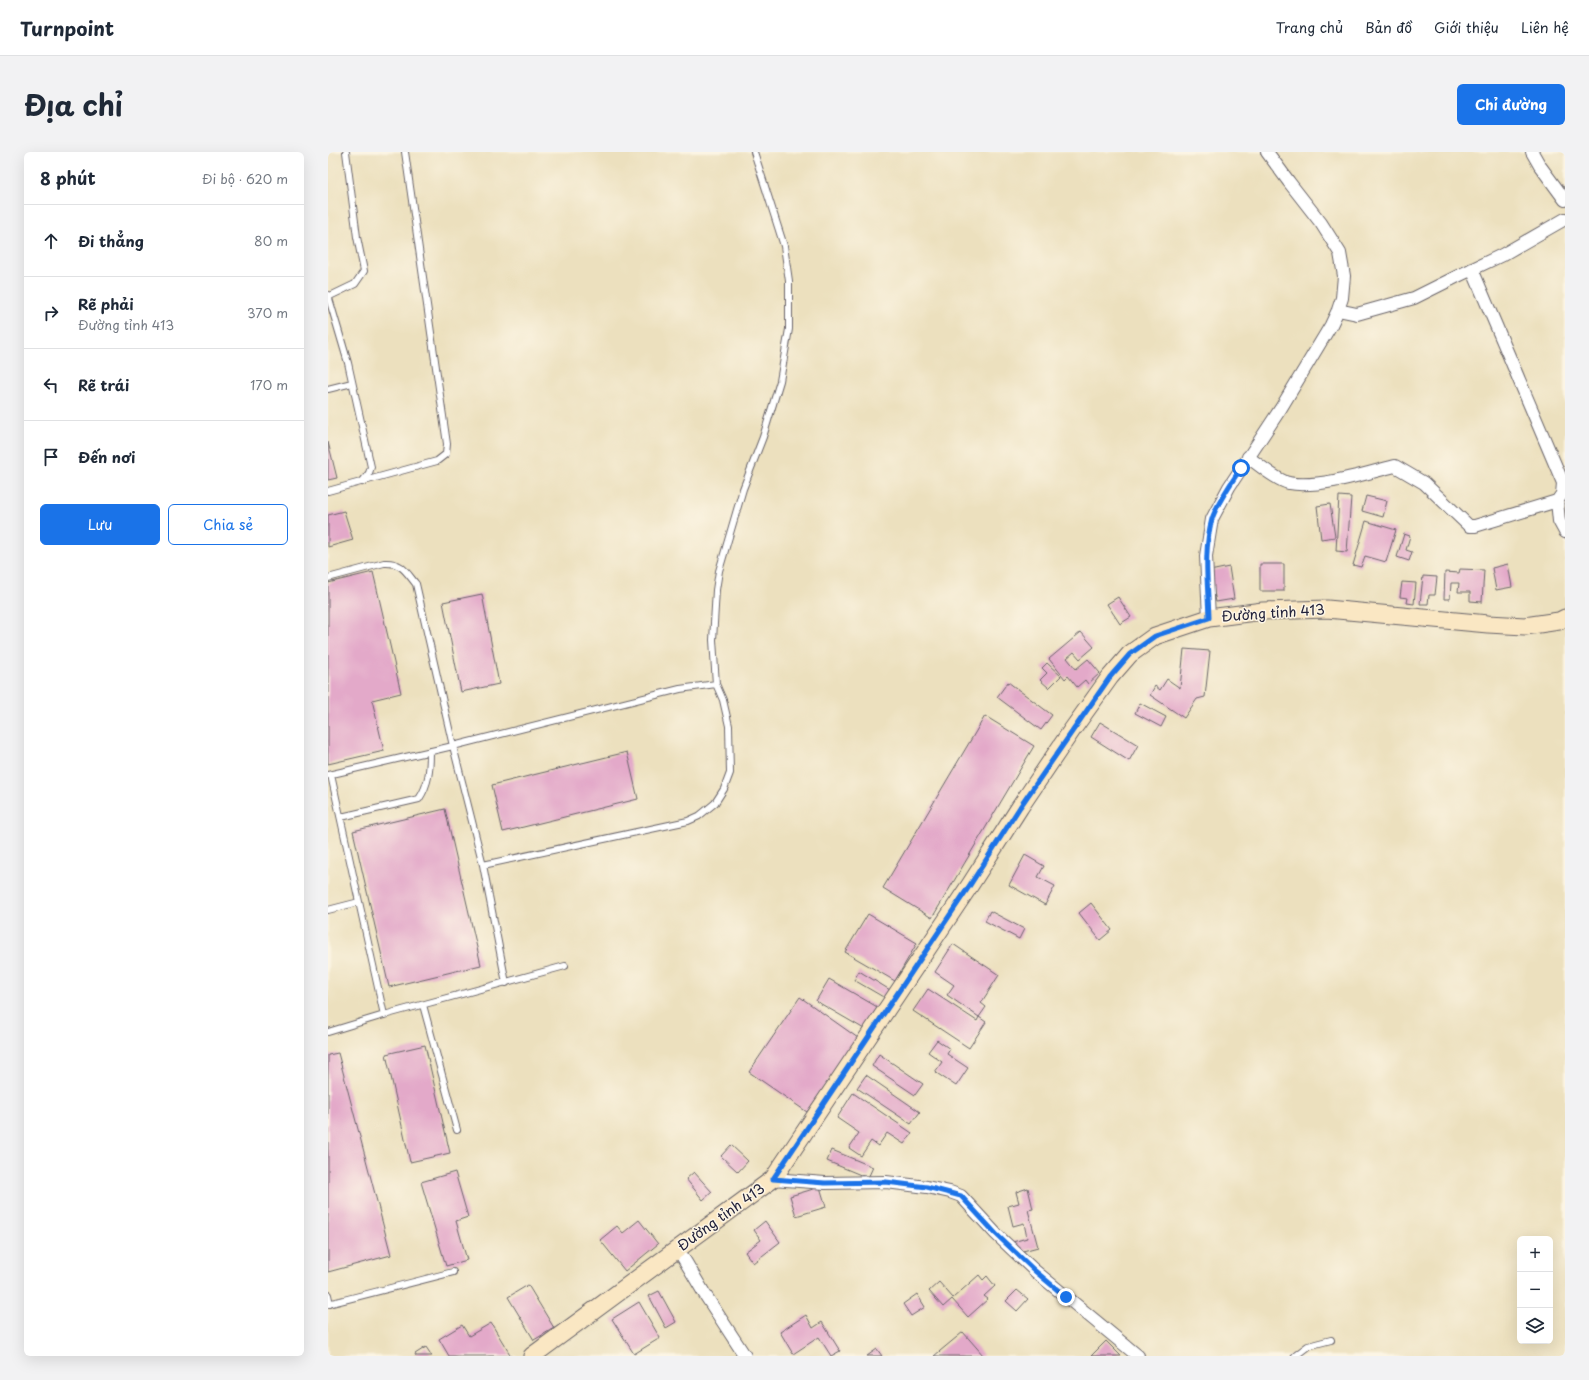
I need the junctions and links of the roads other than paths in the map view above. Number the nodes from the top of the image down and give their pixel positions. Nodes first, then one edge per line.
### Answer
1 (346, 152) edge
2 (405, 152) edge
3 (754, 152) edge
4 (1267, 152) edge
5 (1532, 152) edge
6 (1565, 200) edge
7 (1565, 219) edge
8 (1472, 269) junction
9 (328, 296) edge
10 (1338, 310) junction
11 (352, 383) junction
12 (328, 389) edge
13 (1248, 457) junction
14 (361, 483) junction
15 (328, 491) edge
16 (1557, 501) junction
17 (1565, 532) edge
18 (328, 578) edge
19 (1209, 618) junction
20 (1565, 618) edge
21 (716, 684) junction
22 (452, 746) junction
23 (430, 751) junction
24 (329, 775) edge
25 (341, 817) junction
26 (483, 865) junction
27 (358, 902) junction
28 (328, 910) edge
29 (565, 966) dead end
30 (506, 983) junction
31 (423, 1005) junction
32 (384, 1015) junction
33 (328, 1032) edge
34 (457, 1130) dead end
35 (773, 1179) junction
36 (678, 1249) junction
37 (452, 1272) dead end
38 (328, 1295) edge
39 (329, 1304) edge
40 (1330, 1340) dead end
41 (532, 1356) edge
42 (745, 1356) edge
43 (1138, 1356) edge
44 (1295, 1356) edge

1 - 9 lane
2 - 14 lane
3 - 21 lane
4 - 10 street
5 - 6 street
7 - 8 street
8 - 10 street
8 - 16 street
9 - 11 lane
10 - 13 street
11 - 12 lane
11 - 14 lane
13 - 16 street
13 - 19 street
14 - 15 lane
16 - 17 street
18 - 22 lane
19 - 20 main road, Đường tỉnh 413
19 - 35 main road, Đường tỉnh 413
21 - 22 lane
21 - 26 lane
22 - 23 lane
22 - 26 lane
23 - 24 lane
23 - 25 lane
24 - 25 lane
25 - 27 lane
26 - 30 lane
27 - 28 lane
27 - 32 lane
29 - 30 lane
30 - 31 lane
31 - 32 lane
31 - 34 lane
32 - 33 lane
35 - 36 main road, Đường tỉnh 413
35 - 43 street
36 - 41 main road, Đường tỉnh 413
36 - 42 street
37 - 39 lane
38 - 39 lane
40 - 44 lane

